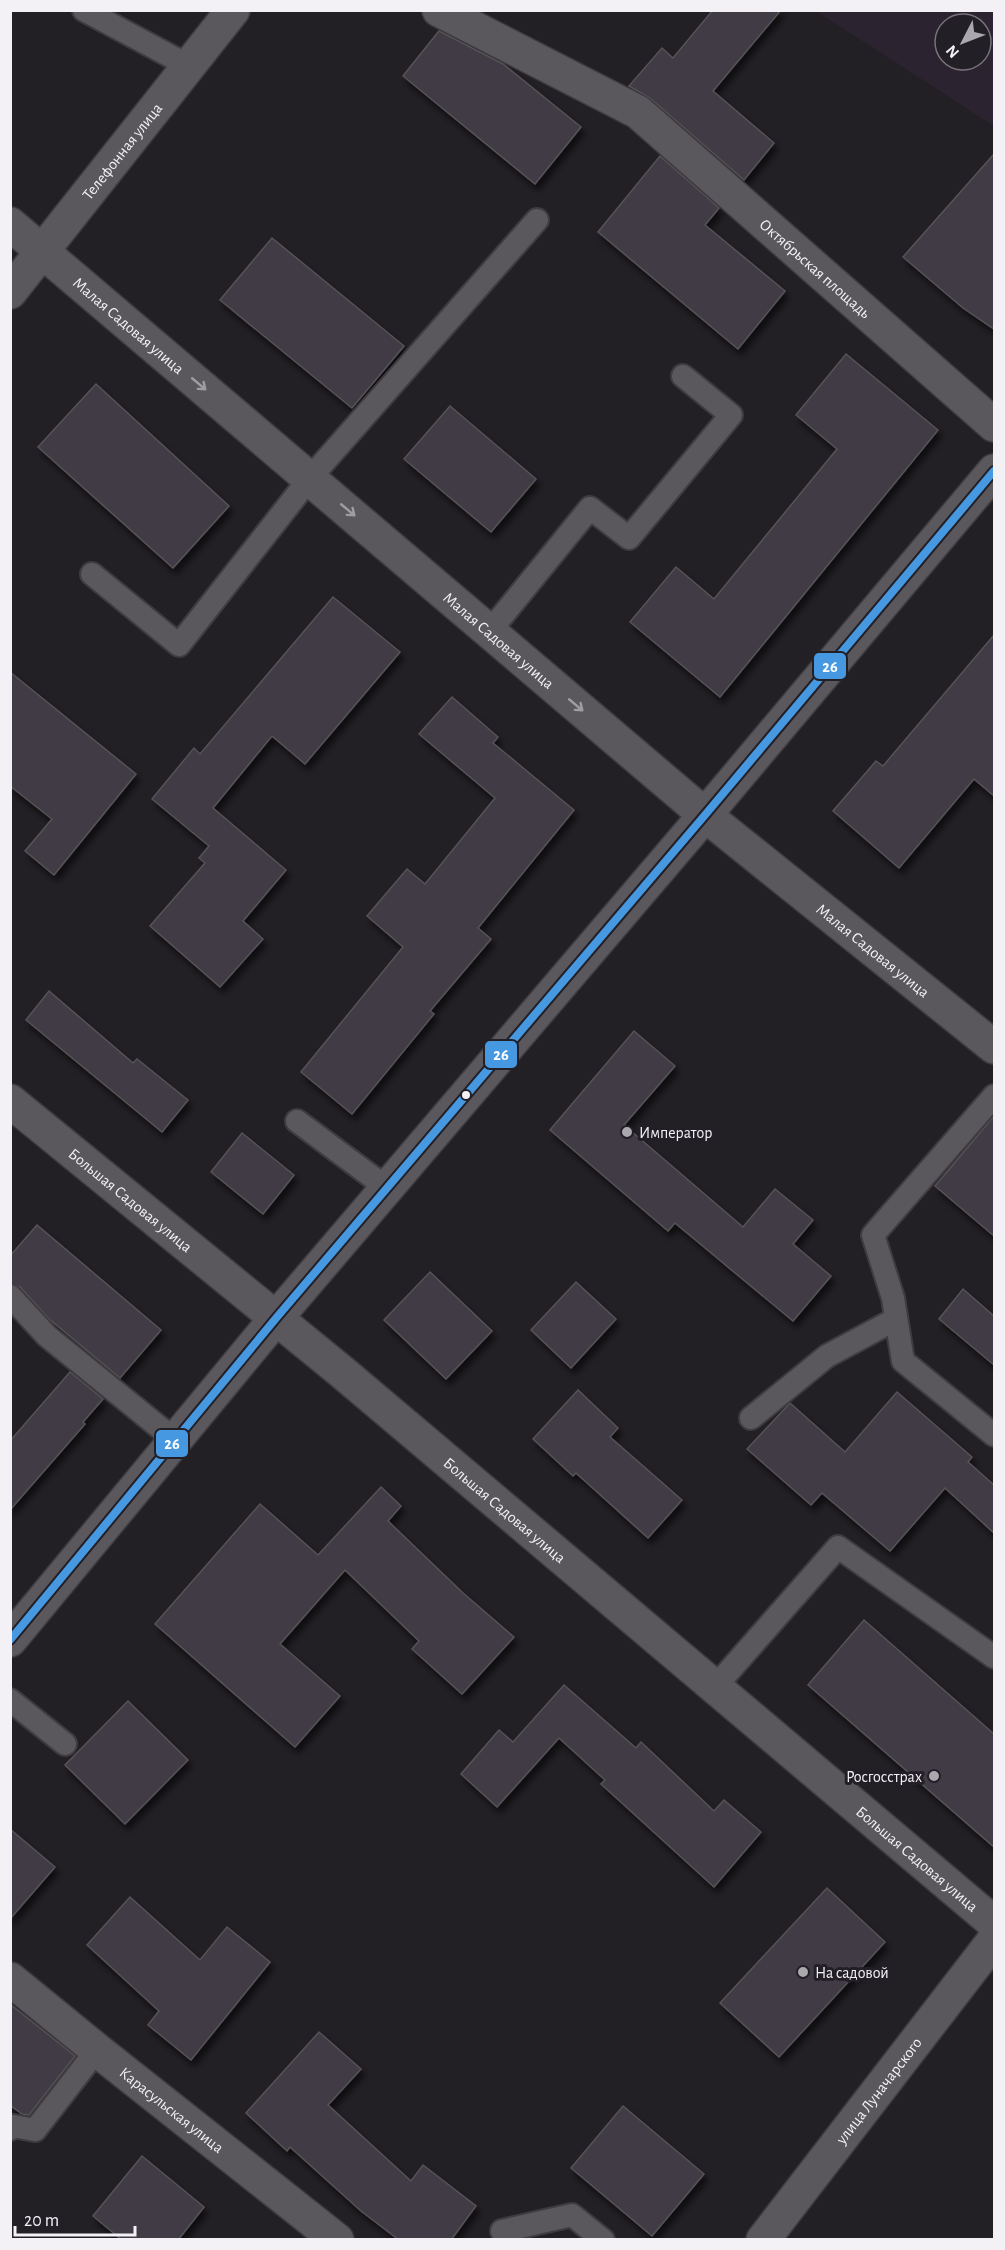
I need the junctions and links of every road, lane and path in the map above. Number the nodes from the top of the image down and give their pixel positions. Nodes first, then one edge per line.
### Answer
1 (84, 10) edge
2 (233, 10) edge
3 (439, 10) edge
4 (189, 66) junction
5 (537, 220) dead end
6 (10, 224) edge
7 (43, 251) junction
8 (10, 292) edge
9 (684, 376) dead end
10 (994, 425) edge
11 (994, 472) edge
12 (310, 478) junction
13 (92, 574) dead end
14 (490, 631) junction
15 (705, 815) junction
16 (994, 1047) edge
17 (994, 1096) edge
18 (10, 1101) edge
19 (297, 1121) dead end
20 (387, 1188) junction
21 (10, 1296) edge
22 (277, 1317) junction
23 (896, 1319) junction
24 (751, 1418) dead end
25 (994, 1435) edge
26 (175, 1440) junction
27 (10, 1640) edge
28 (994, 1657) edge
29 (715, 1687) junction
30 (10, 1700) edge
31 (65, 1744) dead end
32 (994, 1923) edge
33 (994, 1940) edge
34 (10, 1979) edge
35 (97, 2050) junction
36 (10, 2129) edge
37 (502, 2231) dead end
38 (336, 2240) edge
39 (603, 2240) edge
40 (764, 2240) edge

1 - 4 lane
2 - 4 street, Телефонная улица
3 - 10 street, Октябрьская площадь
4 - 7 street, Телефонная улица
5 - 12 lane
6 - 7 street, Малая Садовая улица
7 - 8 street, Телефонная улица
7 -> 12 street, Малая Садовая улица
9 - 14 lane
11 - 15 street
12 - 13 lane
12 -> 14 street, Малая Садовая улица
14 -> 15 street, Малая Садовая улица
15 - 16 street, Малая Садовая улица
15 - 20 street
17 - 23 lane
18 - 22 street, Большая Садовая улица
19 - 20 lane
20 - 22 street
21 - 26 lane
22 - 26 street
22 - 29 street, Большая Садовая улица
23 - 24 lane
23 - 25 lane
26 - 27 street
28 - 29 lane
29 - 32 street, Большая Садовая улица
30 - 31 lane
33 - 40 street, улица Луначарского
34 - 35 street, Карасульская улица
35 - 36 lane
35 - 38 street, Карасульская улица
37 - 39 lane

